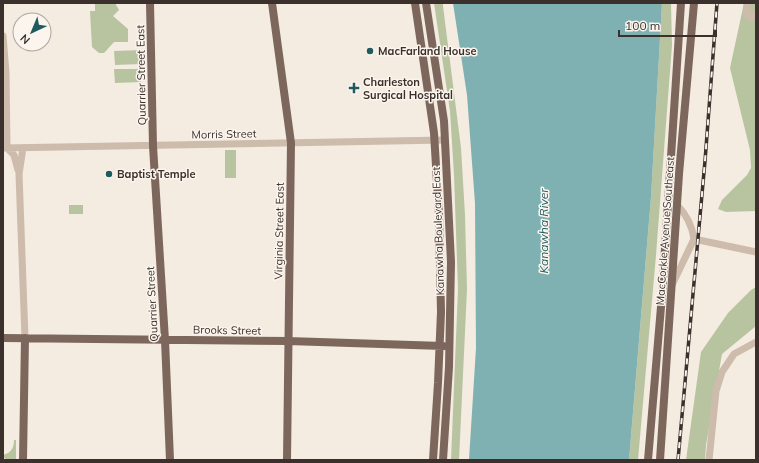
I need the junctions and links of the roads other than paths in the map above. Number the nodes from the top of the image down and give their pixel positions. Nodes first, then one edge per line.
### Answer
1 (150, 3) edge
2 (272, 3) edge
3 (415, 3) edge
4 (426, 3) edge
5 (681, 3) edge
6 (694, 3) edge
7 (747, 3) edge
8 (756, 13) edge
9 (3, 36) edge
10 (445, 140) junction
11 (435, 141) junction
12 (291, 143) junction
13 (154, 146) junction
14 (5, 148) edge
15 (23, 148) junction
16 (20, 174) junction
17 (678, 205) junction
18 (694, 239) junction
19 (756, 252) edge
20 (672, 285) junction
21 (3, 338) edge
22 (25, 338) junction
23 (165, 340) junction
24 (288, 342) junction
25 (756, 342) edge
26 (439, 346) junction
27 (450, 346) junction
28 (23, 460) edge
29 (170, 460) edge
30 (287, 460) edge
31 (433, 460) edge
32 (443, 460) edge
33 (648, 460) edge
34 (660, 460) edge
35 (709, 460) edge

1 - 13 main road, Quarrier Street East
2 - 12 main road, Virginia Street East
3 - 11 main road, Kanawha Boulevard East
4 - 10 main road, Kanawha Boulevard East
5 - 33 main road, MacCorkle Avenue Southeast
6 - 17 main road, MacCorkle Avenue Southeast
7 - 8 street
9 - 14 street
10 - 11 street, Morris Street
10 - 27 main road, Kanawha Boulevard East
11 - 12 street, Morris Street
11 - 26 main road, Kanawha Boulevard East
12 - 13 street, Morris Street
12 - 24 main road, Virginia Street East
13 - 15 street, Morris Street
13 - 23 main road, Quarrier Street
14 - 15 street, Morris Street
14 - 16 street
15 - 16 street
16 - 22 street
17 - 18 street
17 - 20 main road, MacCorkle Avenue Southeast
18 - 19 street
18 - 20 street
20 - 34 main road, MacCorkle Avenue Southeast
21 - 22 main road, Brooks Street
22 - 23 main road, Brooks Street
22 - 28 main road
23 - 24 main road, Brooks Street
23 - 29 main road, Quarrier Street
24 - 26 main road, Brooks Street
24 - 30 main road, Virginia Street East
25 - 35 street
26 - 27 main road, Brooks Street
26 - 31 main road, Kanawha Boulevard East
27 - 32 main road, Kanawha Boulevard East

